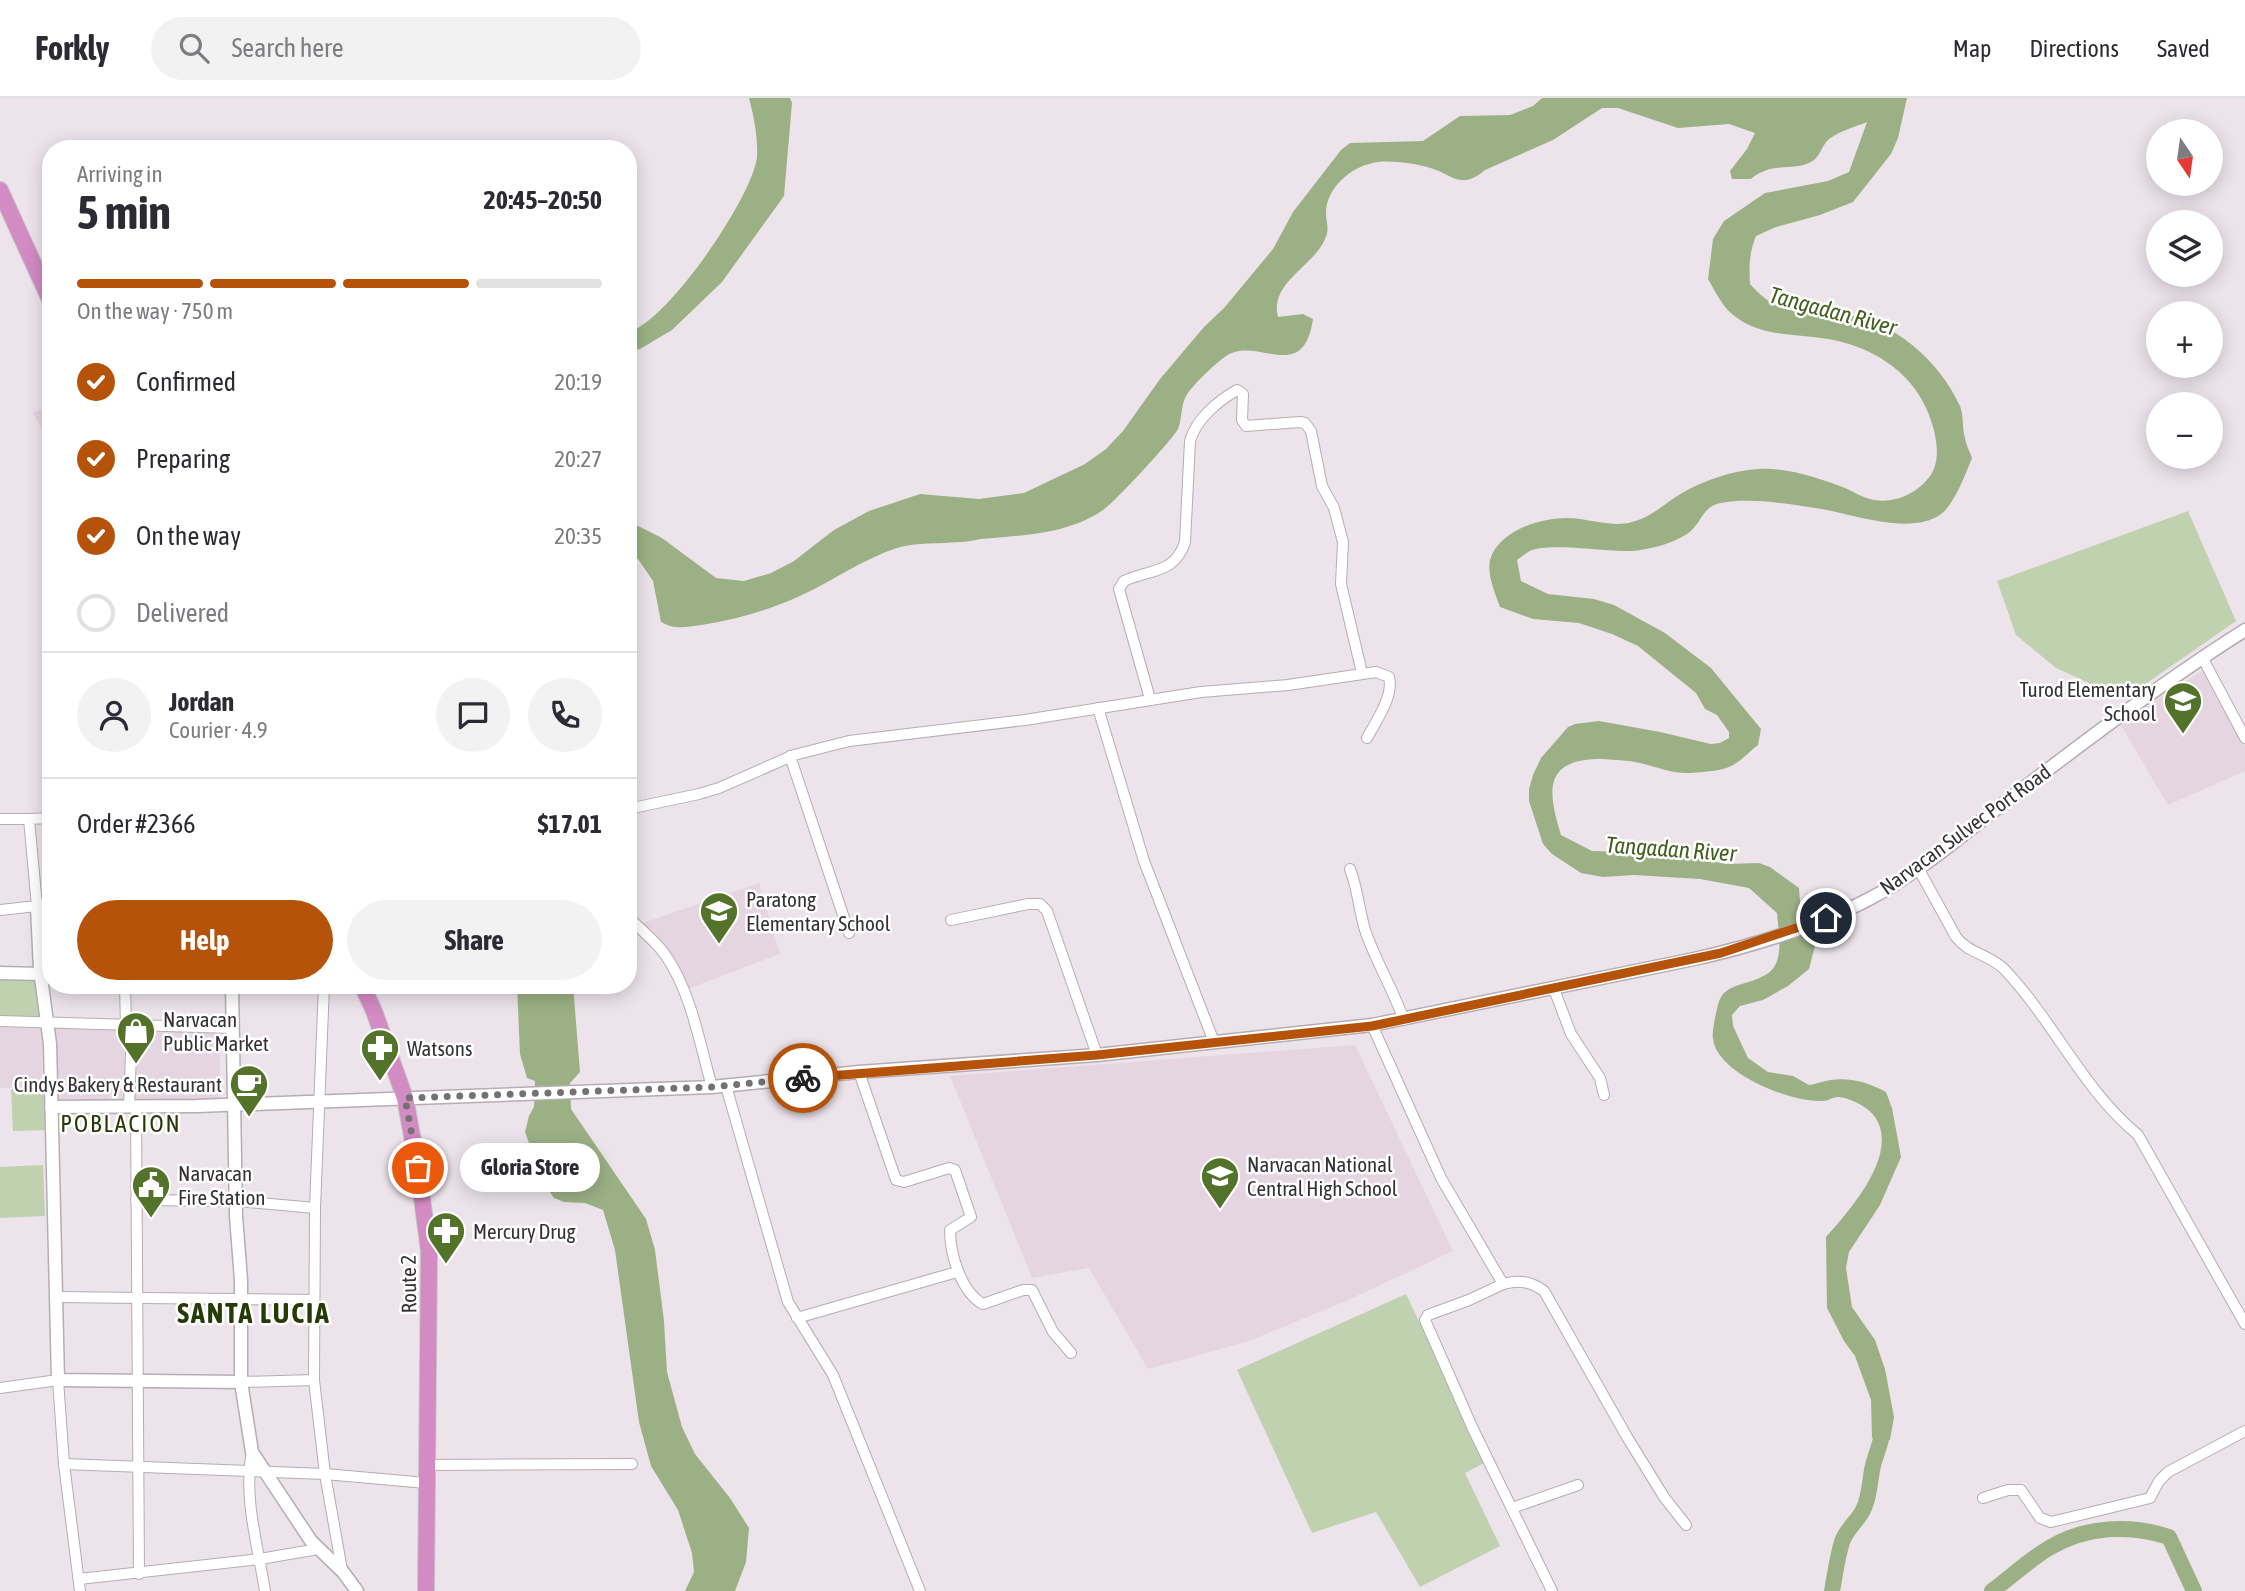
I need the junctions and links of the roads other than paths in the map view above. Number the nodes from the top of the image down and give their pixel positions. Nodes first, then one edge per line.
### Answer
1 (0, 190) edge
2 (42, 282) edge
3 (2245, 629) edge
4 (2202, 657) junction
5 (1362, 673) junction
6 (1150, 699) junction
7 (1098, 708) junction
8 (1367, 738) dead end
9 (2245, 738) edge
10 (790, 757) junction
11 (637, 807) edge
12 (42, 818) edge
13 (0, 819) edge
14 (29, 819) junction
15 (1919, 867) junction
16 (1350, 869) dead end
17 (37, 906) junction
18 (42, 906) edge
19 (0, 910) edge
20 (951, 920) dead end
21 (637, 925) edge
22 (849, 933) dead end
23 (42, 944) edge
24 (0, 973) edge
25 (42, 974) edge
26 (1554, 989) junction
27 (47, 994) edge
28 (126, 994) edge
29 (232, 994) edge
30 (324, 994) edge
31 (366, 994) edge
32 (1404, 1020) junction
33 (0, 1021) edge
34 (48, 1024) junction
35 (130, 1025) junction
36 (1372, 1026) junction
37 (232, 1028) junction
38 (1214, 1042) junction
39 (1097, 1055) junction
40 (859, 1072) junction
41 (726, 1086) junction
42 (712, 1087) junction
43 (1604, 1095) dead end
44 (405, 1098) junction
45 (319, 1100) junction
46 (234, 1104) junction
47 (51, 1107) junction
48 (133, 1107) junction
49 (136, 1200) junction
50 (236, 1201) junction
51 (316, 1208) junction
52 (957, 1272) junction
53 (1503, 1284) junction
54 (55, 1297) junction
55 (137, 1298) junction
56 (241, 1299) junction
57 (314, 1300) junction
58 (797, 1318) junction
59 (2245, 1324) edge
60 (1071, 1353) dead end
61 (58, 1380) junction
62 (314, 1380) junction
63 (138, 1381) junction
64 (241, 1382) junction
65 (0, 1388) edge
66 (2245, 1431) edge
67 (252, 1452) junction
68 (64, 1464) junction
69 (632, 1464) dead end
70 (137, 1465) junction
71 (427, 1465) junction
72 (248, 1472) junction
73 (266, 1473) junction
74 (325, 1474) junction
75 (426, 1483) junction
76 (1578, 1485) dead end
77 (1983, 1498) dead end
78 (1512, 1508) junction
79 (1686, 1525) dead end
80 (318, 1549) junction
81 (260, 1559) junction
82 (343, 1572) junction
83 (139, 1574) junction
84 (79, 1579) junction
85 (80, 1591) edge
86 (265, 1591) edge
87 (357, 1591) edge
88 (426, 1591) edge
89 (920, 1591) edge
90 (1552, 1591) edge

1 - 2 highway
3 - 4 street, Narvacan Sulvec Port Road
4 - 9 street
4 - 15 street, Narvacan Sulvec Port Road
5 - 6 street
5 - 6 street
5 - 8 street
6 - 7 street
7 - 10 street
7 - 38 street
10 - 11 street
10 - 22 street
12 - 14 street
13 - 14 street
14 - 17 street
15 - 26 street, Narvacan Sulvec Port Road
15 - 59 street
16 - 32 street
17 - 18 street
17 - 19 street
17 - 23 street
20 - 39 street
21 - 42 street
24 - 25 street
26 - 32 street, Narvacan Sulvec Port Road
26 - 43 street
27 - 34 street
28 - 35 street
29 - 37 street
30 - 45 street
31 - 44 highway, Route 2
32 - 36 street, Narvacan Sulvec Port Road
33 - 34 street
34 - 35 street
34 - 47 street
35 - 37 street
35 - 48 street
36 - 38 street, Narvacan Sulvec Port Road
36 - 53 street
37 - 46 street
38 - 39 street, Narvacan Sulvec Port Road
39 - 40 street, Narvacan Sulvec Port Road
40 - 41 street, Narvacan Sulvec Port Road
40 - 52 street
41 - 42 street, Narvacan Sulvec Port Road
41 - 58 street
42 - 44 street, Narvacan Sulvec Port Road
44 - 45 street, Narvacan Sulvec Port Road
44 - 71 highway, Route 2
45 - 46 street, Narvacan Sulvec Port Road
45 - 51 street
46 - 48 street, Narvacan Sulvec Port Road
46 - 50 street
47 - 48 street, Narvacan Sulvec Port Road
47 - 54 street
48 - 49 street
49 - 50 street
49 - 55 street
50 - 51 street
50 - 56 street
51 - 57 street
52 - 58 street
52 - 60 street
53 - 78 street
53 - 79 street
54 - 55 street
54 - 61 street
55 - 56 street
55 - 63 street
56 - 57 street
56 - 64 street
57 - 62 street
58 - 89 street
61 - 63 street
61 - 65 street
61 - 68 street
62 - 64 street
62 - 74 street
63 - 64 street
63 - 70 street
64 - 67 street
66 - 77 street
67 - 72 street
67 - 73 street
68 - 70 street
68 - 84 street
69 - 71 street
70 - 72 street
70 - 83 street
71 - 75 highway, Route 2
72 - 73 street
72 - 81 street
73 - 74 street
73 - 80 street
74 - 75 street
74 - 82 street
75 - 88 highway, Route 2
76 - 78 street
78 - 90 street
80 - 81 street
80 - 82 street
81 - 83 street
81 - 86 street
82 - 87 street
83 - 84 street
84 - 85 street

